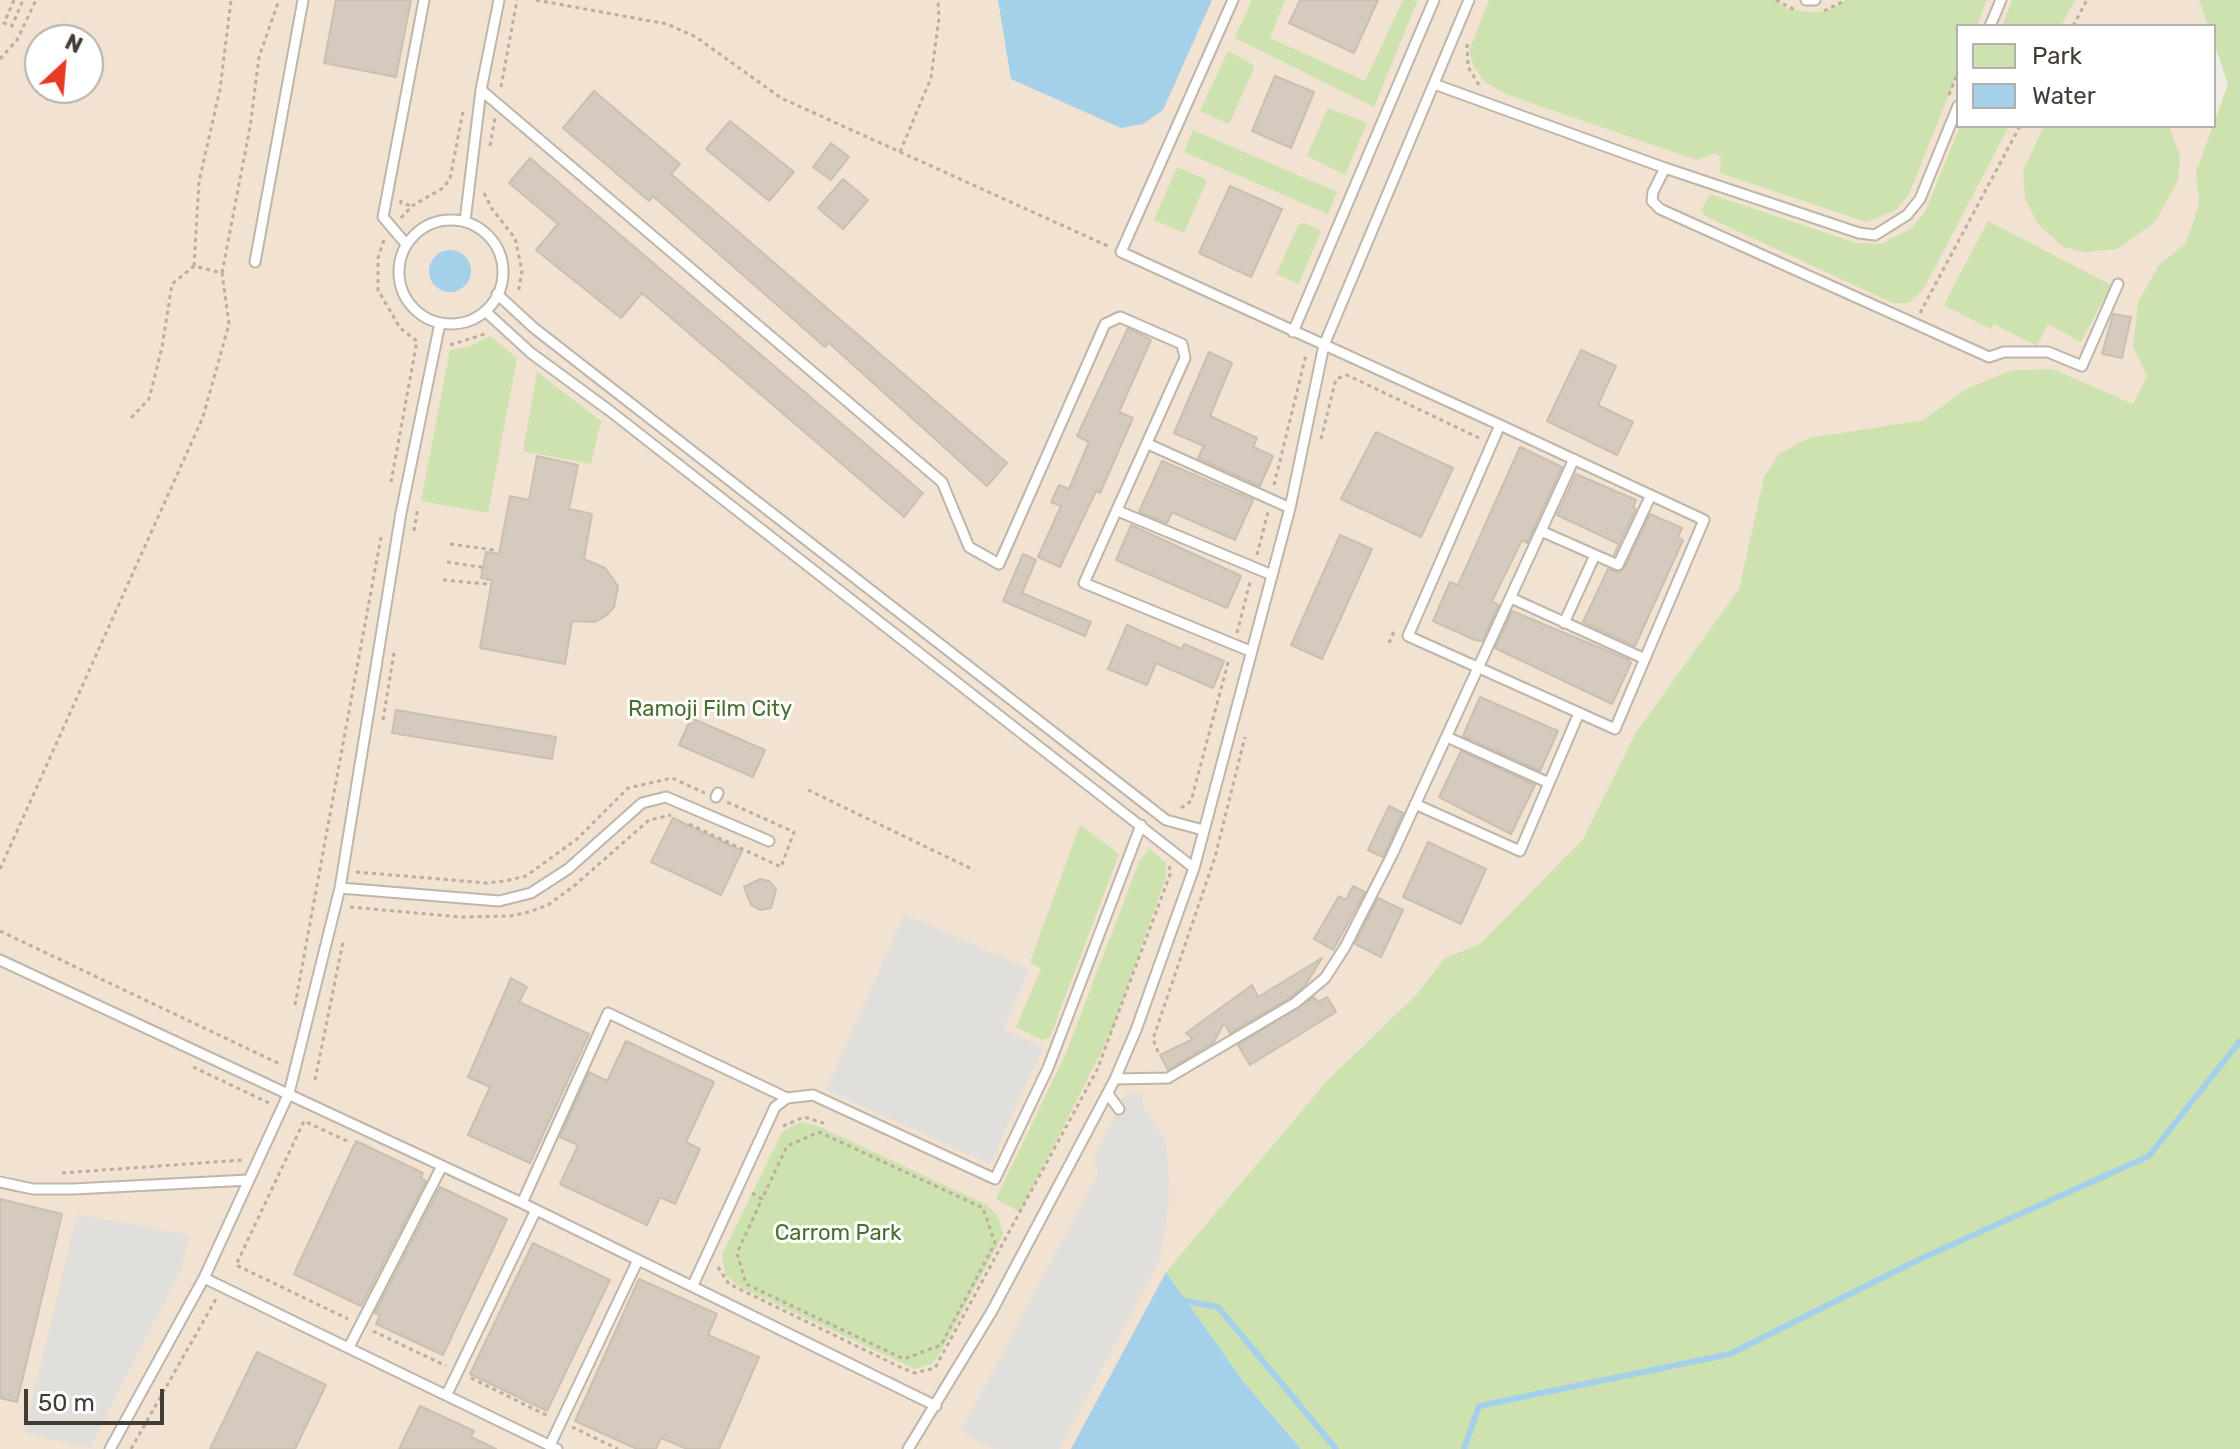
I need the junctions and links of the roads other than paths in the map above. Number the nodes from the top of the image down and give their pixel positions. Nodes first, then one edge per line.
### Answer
1 (303, 0) edge
2 (424, 0) edge
3 (499, 0) edge
4 (1233, 0) edge
5 (1434, 0) edge
6 (1469, 0) edge
7 (1806, 0) edge
8 (1815, 0) edge
9 (2001, 0) edge
10 (1991, 24) edge
11 (1434, 84) junction
12 (481, 90) junction
13 (1956, 111) edge
14 (1665, 168) junction
15 (465, 221) junction
16 (406, 244) junction
17 (255, 262) dead end
18 (2118, 284) dead end
19 (497, 294) junction
20 (485, 311) junction
21 (440, 323) junction
22 (1293, 332) junction
23 (1324, 345) junction
24 (1500, 425) junction
25 (1148, 444) junction
26 (1574, 459) junction
27 (1651, 495) junction
28 (1290, 508) junction
29 (1118, 511) junction
30 (1541, 531) junction
31 (1595, 555) junction
32 (1272, 575) junction
33 (1511, 598) junction
34 (1564, 623) junction
35 (1250, 651) junction
36 (1643, 658) junction
37 (1478, 669) junction
38 (1579, 713) junction
39 (1447, 737) junction
40 (1549, 783) junction
41 (1415, 804) junction
42 (1141, 825) junction
43 (1203, 830) junction
44 (769, 841) dead end
45 (1194, 868) junction
46 (340, 888) junction
47 (0, 960) edge
48 (1115, 1079) junction
49 (289, 1093) junction
50 (1108, 1094) junction
51 (787, 1098) junction
52 (1119, 1109) dead end
53 (442, 1166) junction
54 (249, 1180) junction
55 (0, 1182) edge
56 (522, 1203) junction
57 (536, 1210) junction
58 (638, 1260) junction
59 (204, 1278) junction
60 (693, 1285) junction
61 (349, 1347) junction
62 (447, 1394) junction
63 (936, 1406) junction
64 (554, 1447) edge
65 (110, 1449) edge
66 (908, 1449) edge

1 - 17 lane
2 - 16 lane
3 - 12 lane
4 - 22 lane
5 - 22 lane
6 - 11 lane
7 - 8 lane
9 - 10 lane
11 - 14 lane
11 - 23 lane
12 - 15 lane
12 - 25 lane
13 - 14 lane
14 - 18 lane
15 - 16 lane
15 - 19 lane
16 - 21 lane
19 - 20 lane
19 - 43 lane
20 - 21 lane
20 - 42 lane
21 - 46 lane
22 - 23 lane
23 - 24 lane
23 - 28 lane
24 - 26 lane
24 - 37 lane
25 - 28 lane
25 - 29 lane
26 - 27 lane
26 - 30 lane
27 - 31 lane
27 - 36 lane
28 - 32 lane
29 - 32 lane
29 - 35 lane
30 - 31 lane
30 - 33 lane
31 - 34 lane
32 - 35 lane
33 - 34 lane
33 - 37 lane
34 - 36 lane
35 - 43 lane
36 - 38 lane
37 - 38 lane
37 - 39 lane
38 - 40 lane
39 - 40 lane
39 - 41 lane
40 - 41 lane
41 - 48 lane
42 - 45 lane
42 - 51 lane
43 - 45 lane
44 - 46 lane
45 - 48 lane
46 - 49 lane
47 - 49 lane
48 - 50 lane
49 - 53 lane
49 - 54 lane
50 - 52 lane
50 - 63 lane
51 - 56 lane
51 - 60 lane
53 - 56 lane
53 - 61 lane
54 - 55 lane
54 - 59 lane
56 - 57 lane
57 - 58 lane
57 - 62 lane
58 - 60 lane
58 - 64 lane
59 - 61 lane
59 - 65 lane
60 - 63 lane
61 - 62 lane
62 - 64 lane
63 - 66 lane

